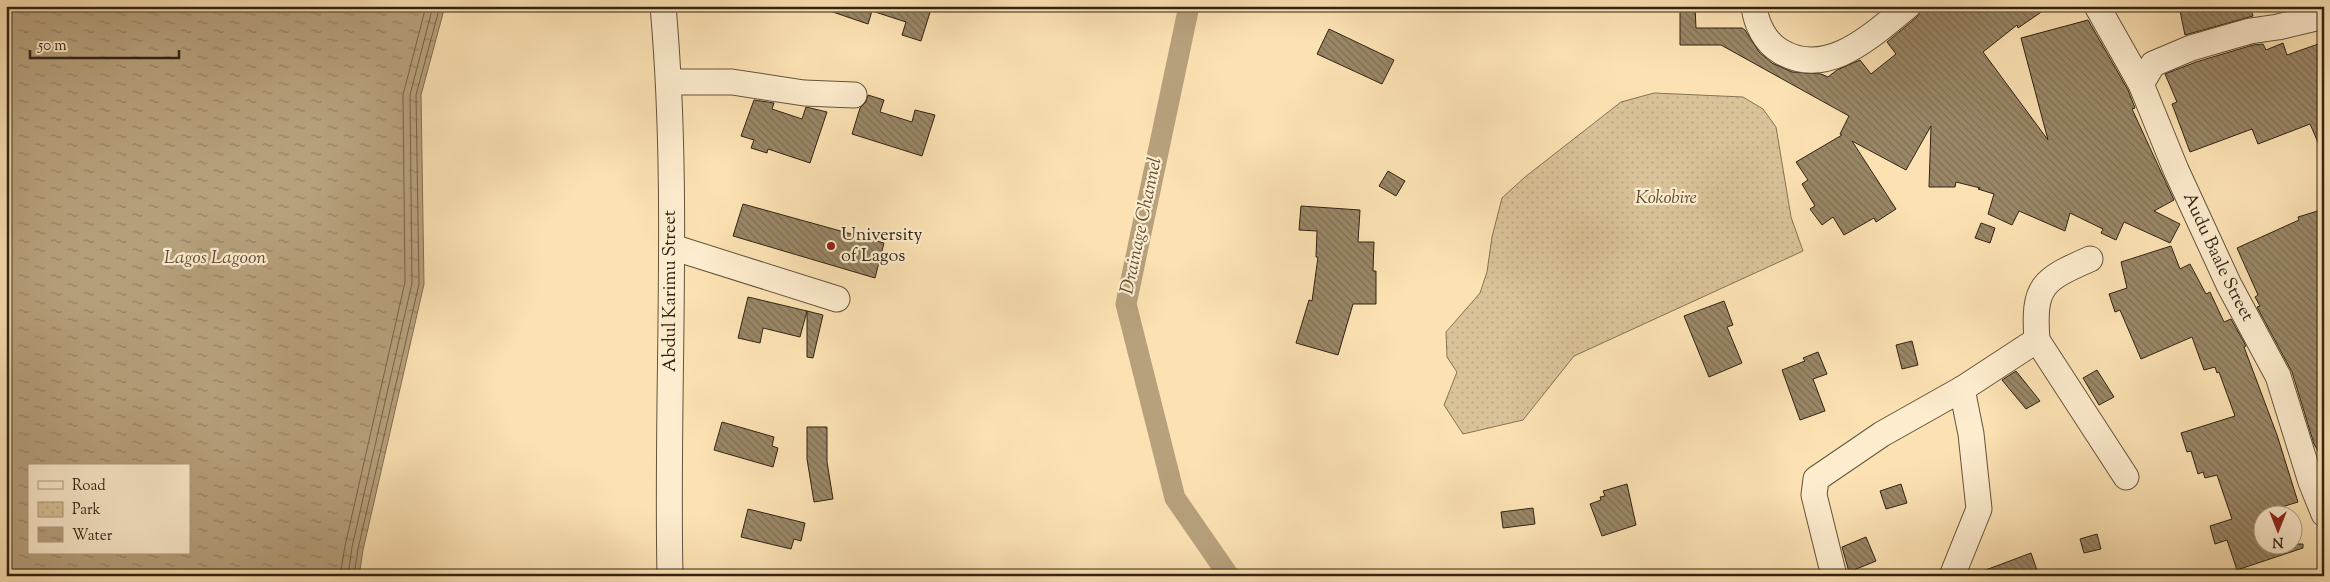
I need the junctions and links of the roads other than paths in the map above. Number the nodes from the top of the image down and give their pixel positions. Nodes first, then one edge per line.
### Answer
1 (663, 6) edge
2 (1754, 6) edge
3 (1908, 6) edge
4 (2097, 6) edge
5 (2324, 16) edge
6 (670, 82) junction
7 (2141, 84) junction
8 (854, 95) dead end
9 (672, 247) junction
10 (2090, 259) dead end
11 (837, 299) dead end
12 (2037, 340) junction
13 (1962, 389) junction
14 (2126, 478) dead end
15 (2324, 514) edge
16 (670, 576) edge
17 (1834, 576) edge
18 (1952, 576) edge

1 - 6 street, Abdul Karimu Street
2 - 3 street
4 - 7 street, Audu Baale Street
5 - 7 street
6 - 8 street
6 - 9 street, Abdul Karimu Street
7 - 15 street, Audu Baale Street
9 - 11 street
9 - 16 street, Abdul Karimu Street
10 - 12 street
12 - 13 street
12 - 14 street
13 - 17 street
13 - 18 street

